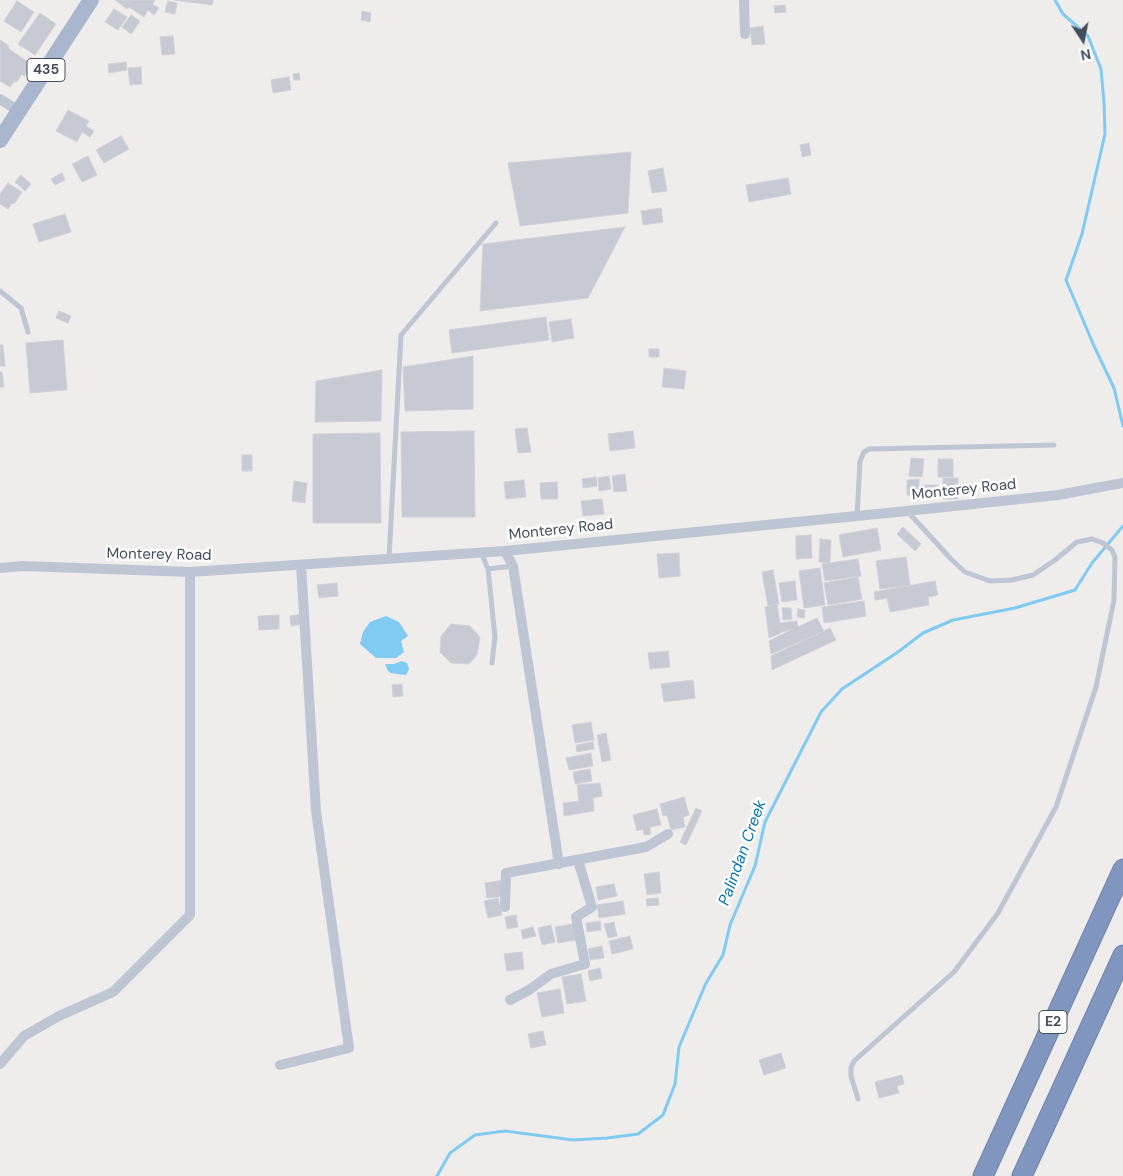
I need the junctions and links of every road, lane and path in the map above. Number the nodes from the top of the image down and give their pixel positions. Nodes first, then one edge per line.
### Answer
1 (91, 0) edge
2 (744, 0) edge
3 (744, 34) dead end
4 (0, 99) edge
5 (19, 111) junction
6 (0, 140) edge
7 (496, 223) dead end
8 (0, 291) edge
9 (28, 332) dead end
10 (1054, 445) dead end
11 (1119, 484) edge
12 (907, 511) junction
13 (857, 516) junction
14 (505, 550) junction
15 (481, 552) junction
16 (389, 558) junction
17 (301, 565) junction
18 (513, 566) junction
19 (0, 568) edge
20 (488, 569) junction
21 (190, 572) junction
22 (492, 663) dead end
23 (668, 834) dead end
24 (578, 860) junction
25 (559, 864) junction
26 (1123, 869) edge
27 (505, 907) dead end
28 (1123, 955) edge
29 (510, 1000) dead end
30 (0, 1064) edge
31 (280, 1064) dead end
32 (858, 1099) dead end
33 (983, 1176) edge
34 (1022, 1176) edge

1 - 5 main road, 435
2 - 3 street
4 - 5 street
5 - 6 main road, 435
7 - 16 lane
8 - 9 lane
10 - 13 lane
11 - 12 street, Monterey Road
12 - 13 street, Monterey Road
12 - 32 lane
13 - 14 street, Monterey Road
14 - 15 street, Monterey Road
14 - 18 street
15 - 16 street, Monterey Road
15 - 20 lane
16 - 17 street, Monterey Road
17 - 21 street, Monterey Road
17 - 31 street
18 - 20 lane
18 - 25 street
19 - 21 street, Monterey Road
20 - 22 lane
21 - 30 street
23 - 24 street
24 - 25 street
24 - 29 street
25 - 27 street
26 - 33 highway, E2
28 - 34 highway, E2

